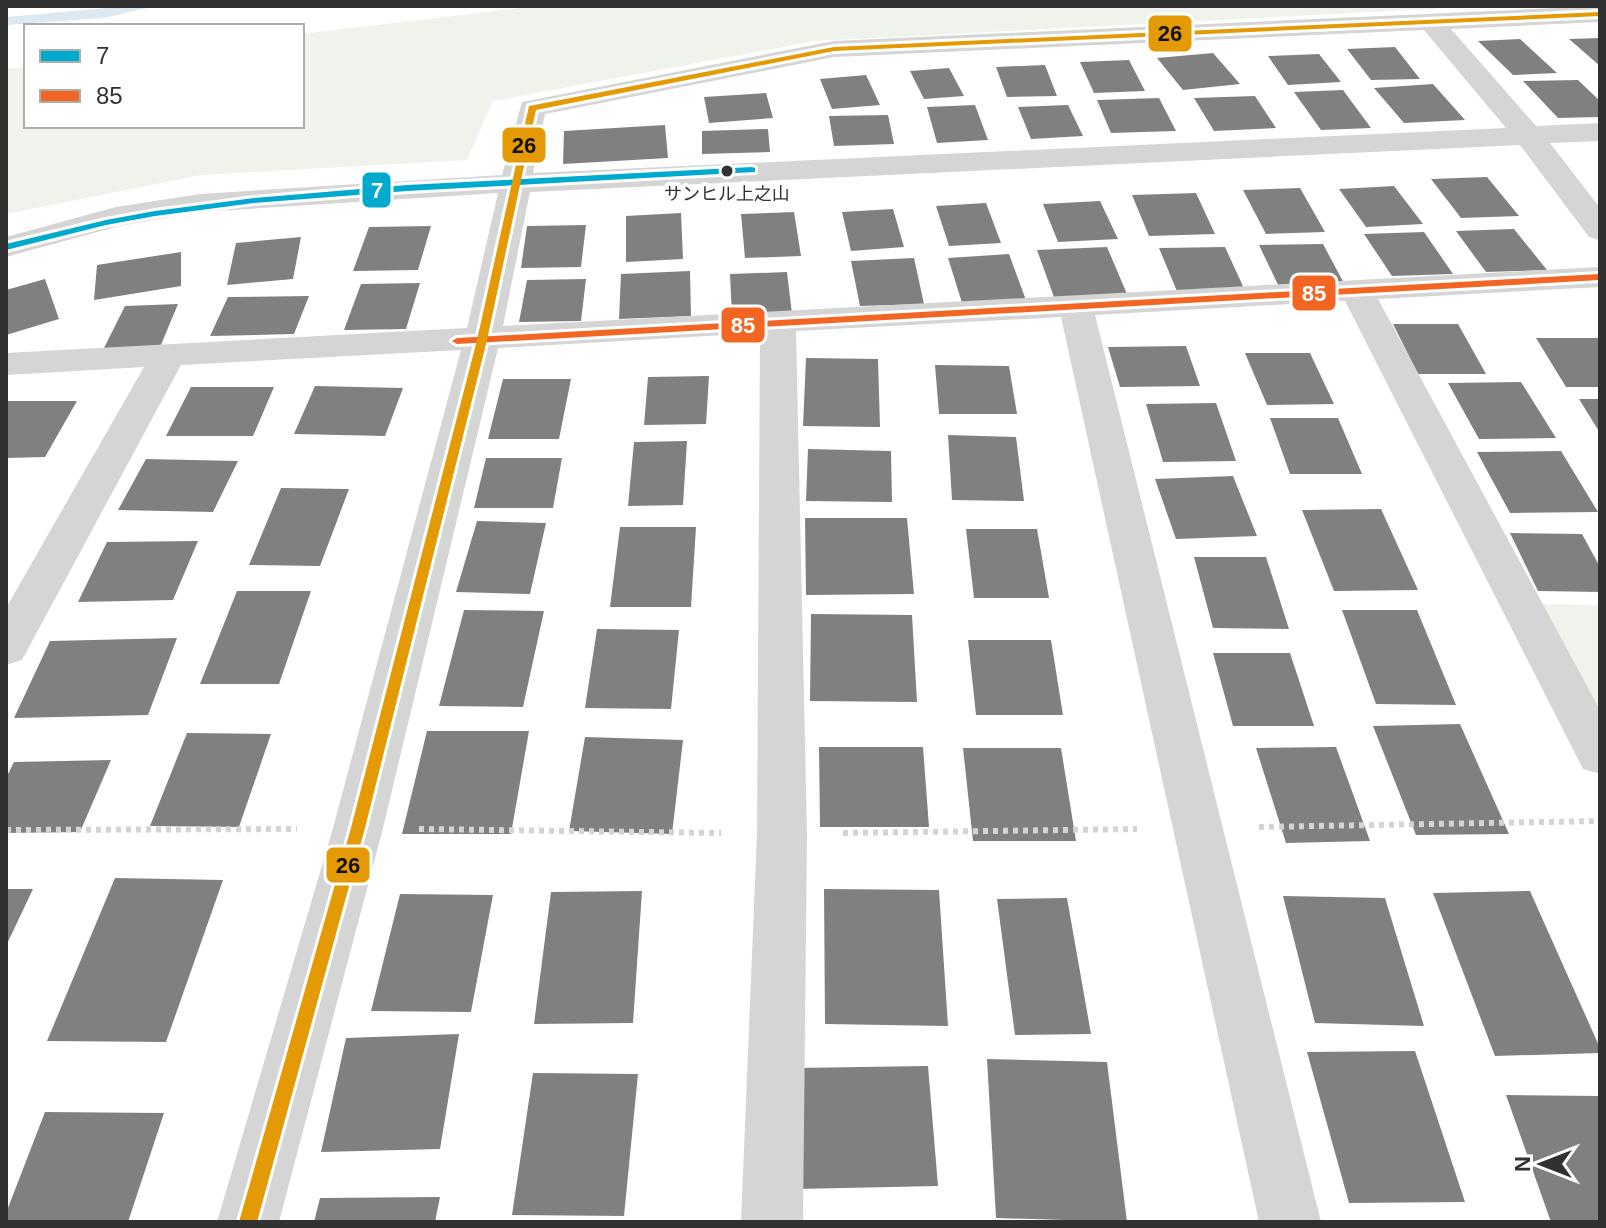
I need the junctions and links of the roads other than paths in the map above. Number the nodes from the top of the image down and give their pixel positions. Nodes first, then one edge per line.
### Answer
1 (1600, 14) edge
2 (1431, 22) junction
3 (1600, 132) edge
4 (1529, 136) junction
5 (513, 181) junction
6 (1600, 230) edge
7 (6, 247) edge
8 (1600, 277) edge
9 (1357, 292) junction
10 (1076, 308) junction
11 (778, 324) junction
12 (482, 340) junction
13 (169, 355) junction
14 (6, 364) edge
15 (6, 648) edge
16 (1600, 755) edge
17 (248, 1222) edge
18 (772, 1222) edge
19 (1290, 1222) edge

1 - 2 street
2 - 4 street
2 - 5 street
3 - 4 street
4 - 5 street
4 - 6 street
5 - 7 street
5 - 12 street
8 - 9 street
9 - 10 street
9 - 16 street
10 - 11 street
10 - 19 street
11 - 12 street
11 - 18 street
12 - 13 street
12 - 17 street
13 - 14 street
13 - 15 street

